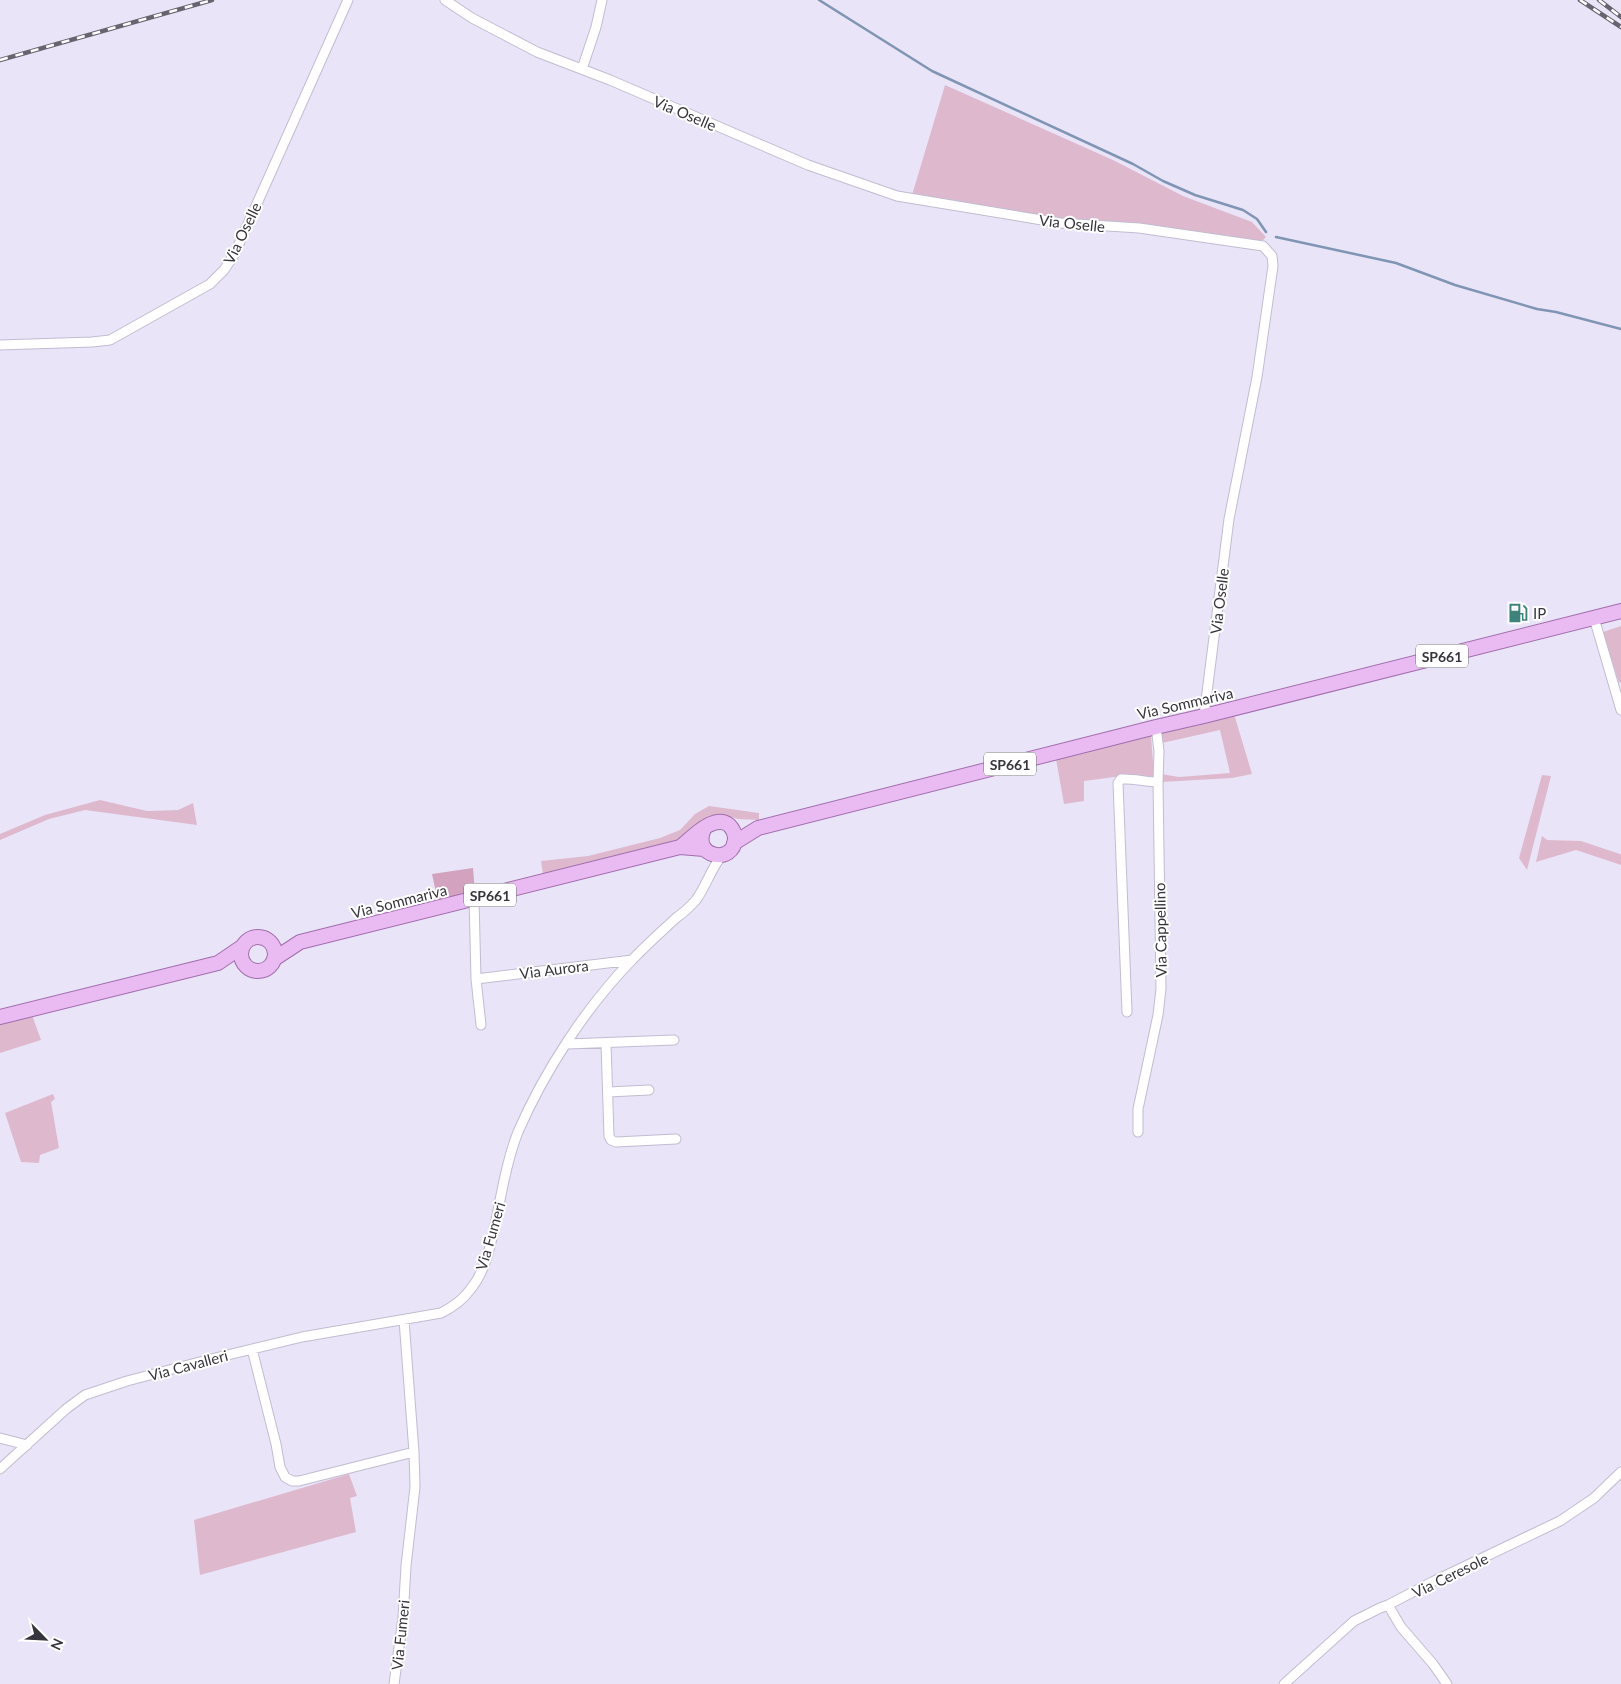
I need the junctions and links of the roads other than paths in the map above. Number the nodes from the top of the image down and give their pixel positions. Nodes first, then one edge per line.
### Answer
1 (348, 0) edge
2 (445, 0) edge
3 (602, 0) edge
4 (582, 69) junction
5 (0, 345) edge
6 (1621, 611) edge
7 (1594, 618) junction
8 (1621, 710) edge
9 (1204, 716) junction
10 (1156, 727) junction
11 (1158, 782) junction
12 (729, 826) junction
13 (758, 828) junction
14 (704, 829) junction
15 (734, 843) junction
16 (680, 847) junction
17 (706, 850) junction
18 (722, 855) junction
19 (713, 868) junction
20 (474, 899) junction
21 (267, 939) junction
22 (300, 942) junction
23 (242, 946) junction
24 (274, 959) junction
25 (632, 960) junction
26 (218, 963) junction
27 (246, 967) junction
28 (476, 979) junction
29 (1128, 1012) dead end
30 (0, 1017) edge
31 (481, 1025) dead end
32 (674, 1040) dead end
33 (606, 1043) junction
34 (567, 1044) junction
35 (649, 1090) dead end
36 (608, 1092) junction
37 (1138, 1132) dead end
38 (676, 1139) dead end
39 (404, 1320) junction
40 (252, 1349) junction
41 (0, 1438) edge
42 (28, 1446) junction
43 (414, 1452) junction
44 (0, 1470) edge
45 (1621, 1472) edge
46 (1388, 1605) junction
47 (394, 1684) edge
48 (1284, 1684) edge
49 (1447, 1684) edge

1 - 5 street, Via Oselle
2 - 4 street, Via Oselle
3 - 4 street
4 - 9 street, Via Oselle
6 - 7 main road, Via Sommariva / SP661
7 - 8 street
7 - 9 main road, Via Sommariva / SP661
9 - 10 main road, Via Sommariva / SP661
10 - 11 street, Via Cappellino
10 - 13 main road, Via Sommariva / SP661
11 - 29 street
11 - 37 street, Via Cappellino
12 - 13 main road, Via Sommariva / SP661
12 - 14 main road
12 - 15 main road
13 - 15 main road, Via Sommariva / SP661
14 - 16 main road, Via Sommariva / SP661
14 - 17 main road
15 - 18 main road
16 - 17 main road, Via Sommariva / SP661
16 - 20 main road, Via Sommariva / SP661
17 - 18 main road
17 - 19 street
18 - 19 street, Via Fumeri
19 - 25 street, Via Fumeri
20 - 22 main road, Via Sommariva / SP661
20 - 28 street
21 - 22 main road, Via Sommariva / SP661
21 - 23 main road
21 - 24 main road
22 - 24 main road, Via Sommariva / SP661
23 - 26 main road
23 - 27 main road
24 - 27 main road
25 - 28 street, Via Aurora
25 - 34 street, Via Fumeri
26 - 27 main road
26 - 30 main road
28 - 31 street
32 - 33 street
33 - 34 street
33 - 36 street
34 - 39 street, Via Fumeri
35 - 36 street
36 - 38 street
39 - 40 street, Via Cavalleri
39 - 43 street, Via Fumeri
40 - 42 street, Via Cavalleri
40 - 43 street
41 - 42 street
42 - 44 street, Via Cavalleri
43 - 47 street, Via Fumeri
45 - 46 street, Via Ceresole
46 - 48 street, Via Ceresole
46 - 49 street

